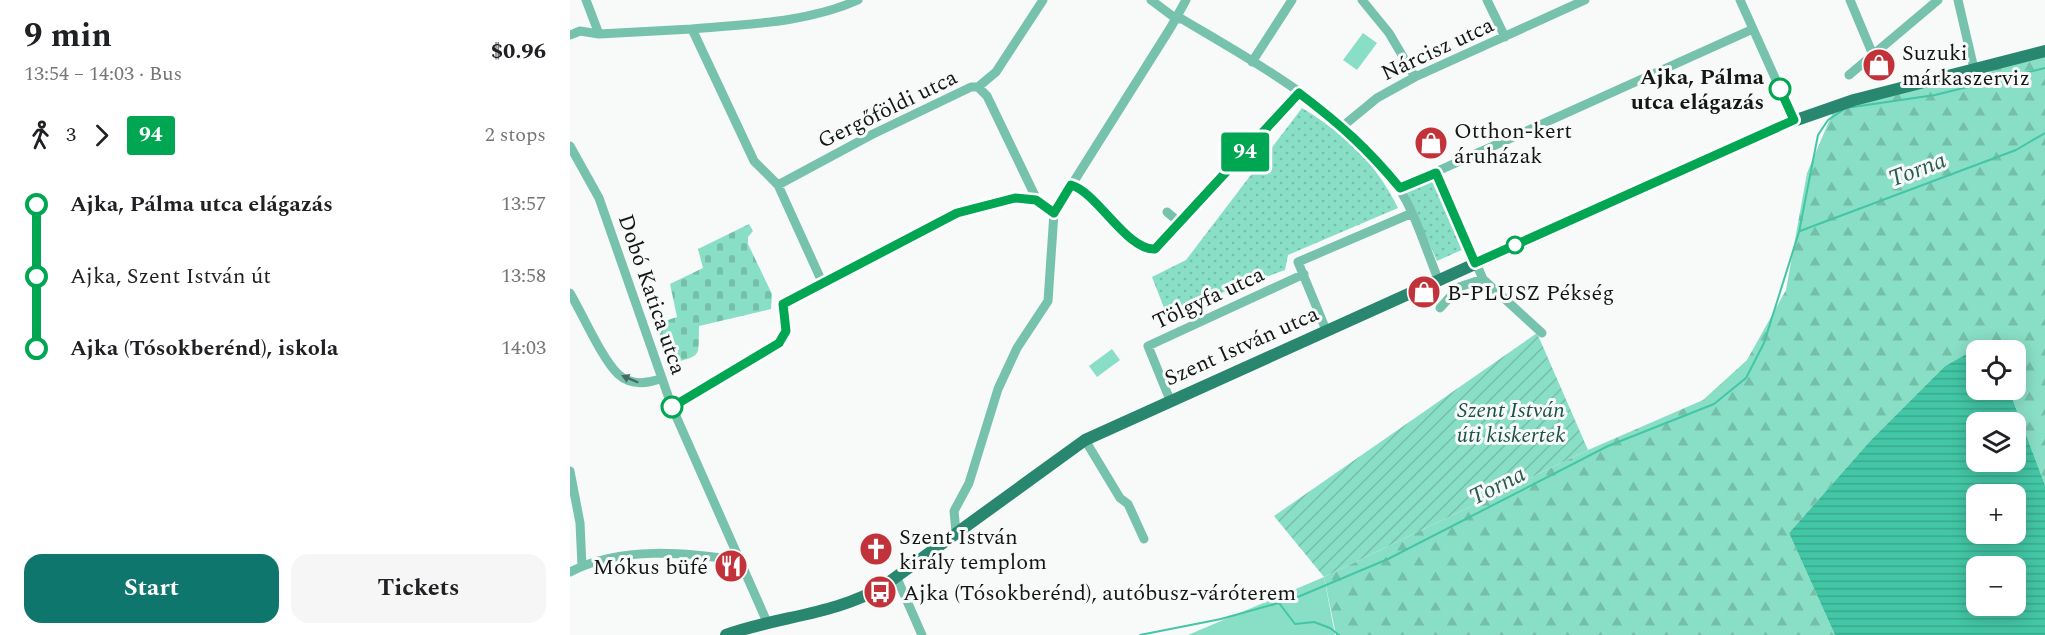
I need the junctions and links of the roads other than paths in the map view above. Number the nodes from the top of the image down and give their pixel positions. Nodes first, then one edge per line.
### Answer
1 (586, 0) edge
2 (858, 0) edge
3 (1043, 0) edge
4 (1151, 0) edge
5 (1186, 0) edge
6 (1292, 0) edge
7 (1362, 0) edge
8 (1487, 0) edge
9 (1585, 0) edge
10 (1740, 0) edge
11 (1850, 0) edge
12 (1938, 0) edge
13 (1958, 0) edge
14 (1175, 18) junction
15 (692, 29) junction
16 (1753, 29) junction
17 (598, 34) junction
18 (570, 35) edge
19 (1505, 37) junction
20 (2045, 51) edge
21 (1873, 55) junction
22 (1252, 62) junction
23 (1974, 69) junction
24 (1849, 75) dead end
25 (1415, 77) junction
26 (978, 87) junction
27 (1299, 93) junction
28 (1794, 120) junction
29 (1343, 126) junction
30 (570, 146) edge
31 (1436, 173) junction
32 (778, 185) junction
33 (1071, 185) junction
34 (1400, 188) junction
35 (1036, 200) junction
36 (1167, 212) dead end
37 (1054, 213) junction
38 (1410, 214) junction
39 (1180, 223) junction
40 (1475, 263) junction
41 (1304, 274) junction
42 (1438, 279) junction
43 (1483, 279) junction
44 (823, 285) junction
45 (570, 292) edge
46 (1440, 308) dead end
47 (1326, 330) junction
48 (1542, 333) dead end
49 (662, 378) junction
50 (1170, 400) junction
51 (672, 407) junction
52 (1085, 440) junction
53 (570, 471) edge
54 (956, 532) junction
55 (1144, 539) dead end
56 (740, 561) junction
57 (582, 566) junction
58 (570, 572) edge
59 (896, 576) junction
60 (766, 622) junction
61 (726, 635) edge
62 (922, 635) edge

1 - 17 street
2 - 15 street
3 - 26 street
4 - 14 street
5 - 14 street
6 - 22 street
7 - 25 street
8 - 19 street
9 - 19 street, Nárcisz utca
10 - 16 street
11 - 21 street
12 - 21 street
13 - 23 street
14 - 22 street
14 - 33 street
15 - 17 street
15 - 32 street
16 - 28 street
16 - 31 street
17 - 18 street
19 - 25 street, Nárcisz utca
20 - 23 main road, Szent István utca
21 - 24 street
22 - 27 street
23 - 28 main road, Szent István utca
25 - 29 street, Nárcisz utca
26 - 32 street, Gergőföldi utca
26 - 35 street, Gergőföldi utca
27 - 29 street
27 - 39 street
28 - 40 main road, Szent István utca
29 - 34 street
30 - 49 street, Dobó Katica utca
31 - 34 street
31 - 40 street
32 - 44 street
33 - 37 street
33 - 39 street
34 - 38 street
35 - 37 street, Gergőföldi utca
35 - 44 street
36 - 39 street
37 - 54 street
38 - 41 street
38 - 42 street
40 - 42 main road, Szent István utca
40 - 43 street
41 - 47 street
41 - 50 street, Tölgyfa utca
42 - 47 main road, Szent István utca
43 - 46 street
43 - 48 street
44 - 51 street
49 -> 45 street
47 - 50 main road, Szent István utca
49 - 51 street, Dobó Katica utca
50 - 52 main road, Szent István utca
51 - 56 street, Dobó Katica utca
52 - 54 main road, Szent István utca
52 - 55 street
53 - 57 street
54 - 59 main road, Szent István utca
56 - 57 street
56 - 60 street, Dobó Katica utca
57 - 58 street
59 - 60 main road, Szent István utca
59 - 62 street
60 - 61 main road, Szent István utca

